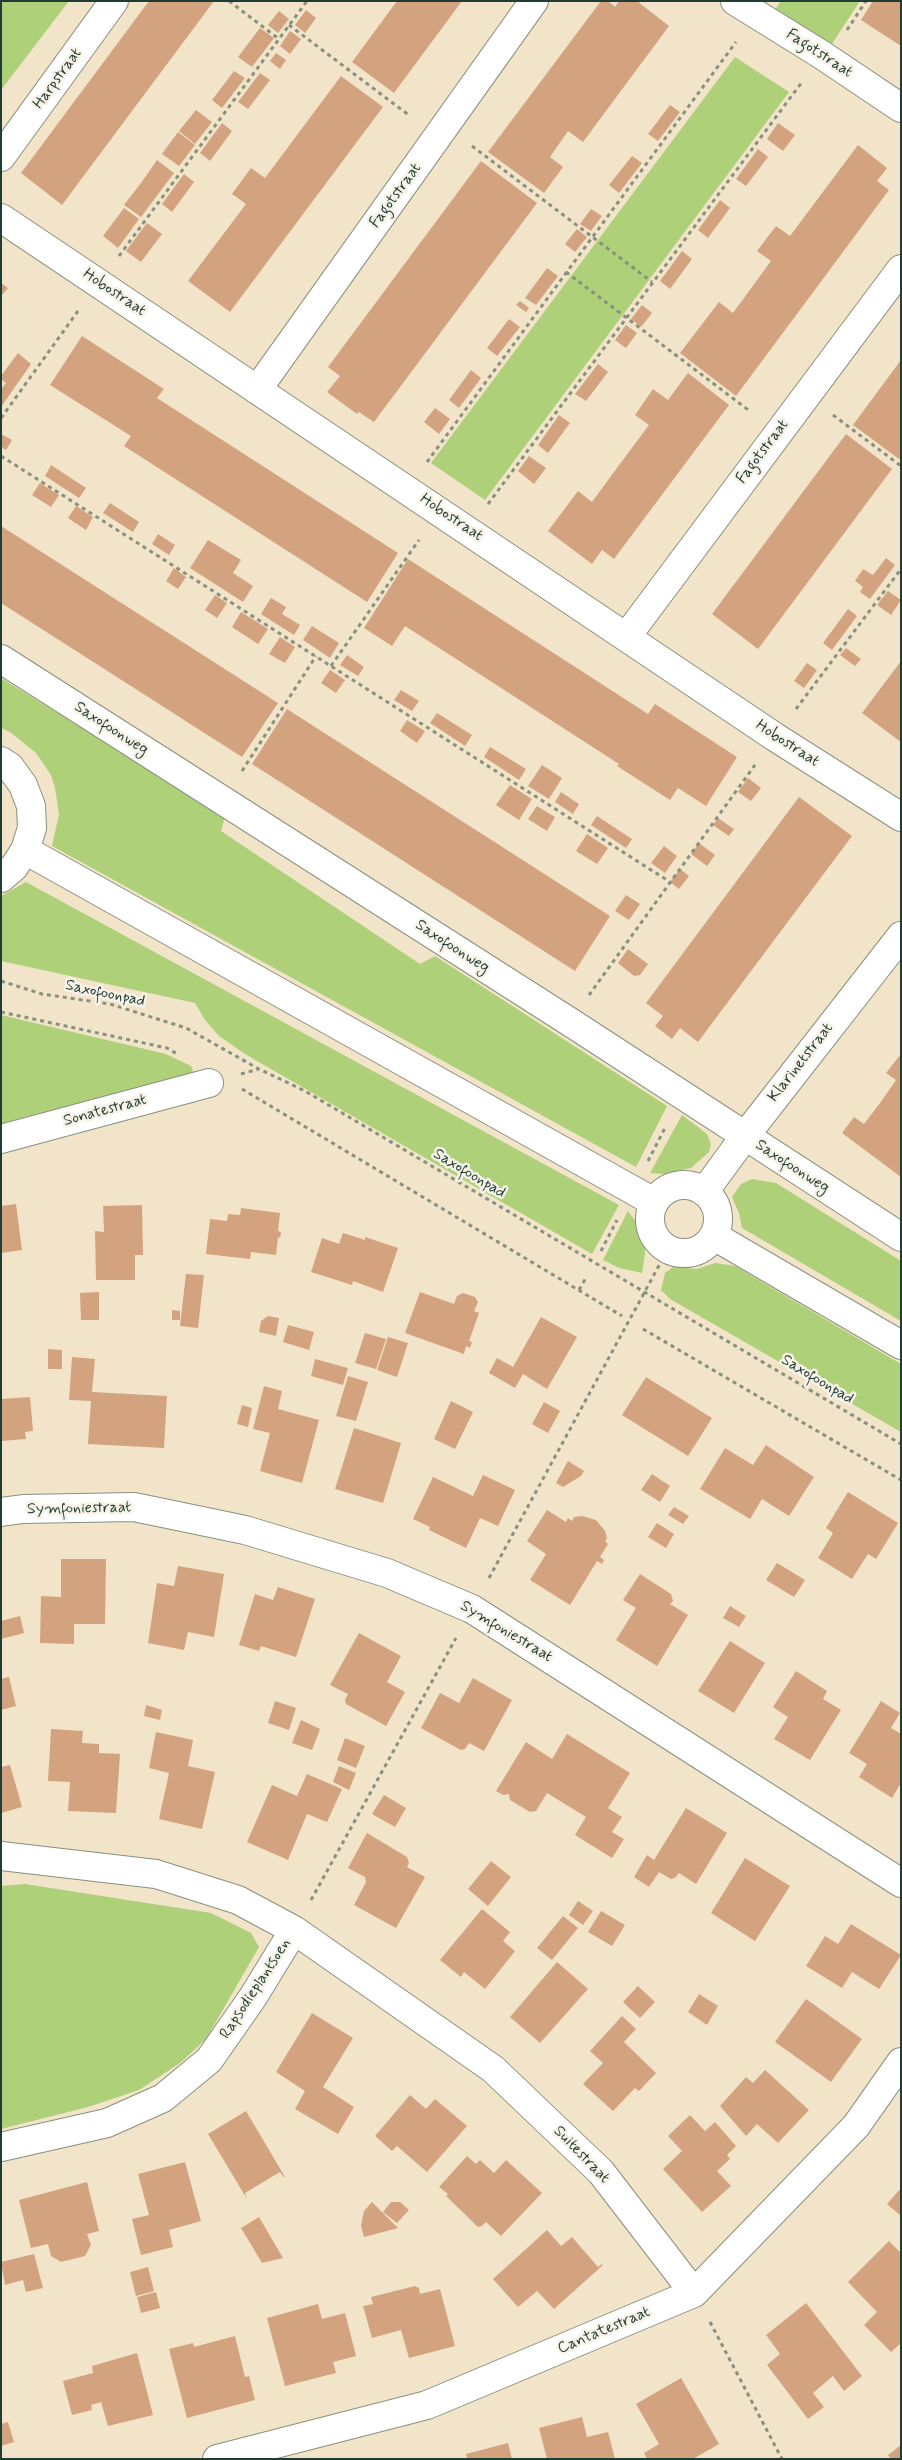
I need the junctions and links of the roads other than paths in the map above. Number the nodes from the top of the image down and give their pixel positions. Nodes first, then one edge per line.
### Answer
1 (114, 1) edge
2 (534, 1) edge
3 (746, 8) edge
4 (901, 108) edge
5 (1, 157) edge
6 (1, 218) edge
7 (901, 269) edge
8 (258, 390) junction
9 (627, 636) junction
10 (1, 659) edge
11 (1, 761) edge
12 (901, 817) edge
13 (25, 850) junction
14 (1, 878) edge
15 (901, 936) edge
16 (209, 1083) dead end
17 (745, 1136) junction
18 (1, 1139) edge
19 (704, 1192) junction
20 (654, 1202) junction
21 (714, 1236) junction
22 (901, 1237) edge
23 (901, 1345) edge
24 (1, 1512) edge
25 (1, 1856) edge
26 (901, 1883) edge
27 (294, 1930) junction
28 (901, 2062) edge
29 (1, 2147) edge
30 (694, 2293) junction
31 (217, 2459) edge

1 - 5 street, Harpstraat
2 - 8 street, Fagotstraat
3 - 4 street, Fagotstraat
6 - 8 street, Hobostraat
7 - 9 street, Fagotstraat
8 - 9 street, Hobostraat
9 - 12 street, Hobostraat
10 - 17 street, Saxofoonweg
11 - 13 street
13 - 14 street
13 - 20 street
15 - 17 street, Klarinetstraat
16 - 18 street, Sonatestraat
17 - 19 street, Klarinetstraat
17 - 22 street, Saxofoonweg
19 - 20 street
19 - 21 street
20 - 21 street
21 - 23 street
24 - 26 street, Symfoniestraat
25 - 27 street, Rapsodieplantsoen
27 - 29 street, Rapsodieplantsoen
27 - 30 street, Suitestraat
28 - 30 street, Cantatestraat
30 - 31 street, Cantatestraat

